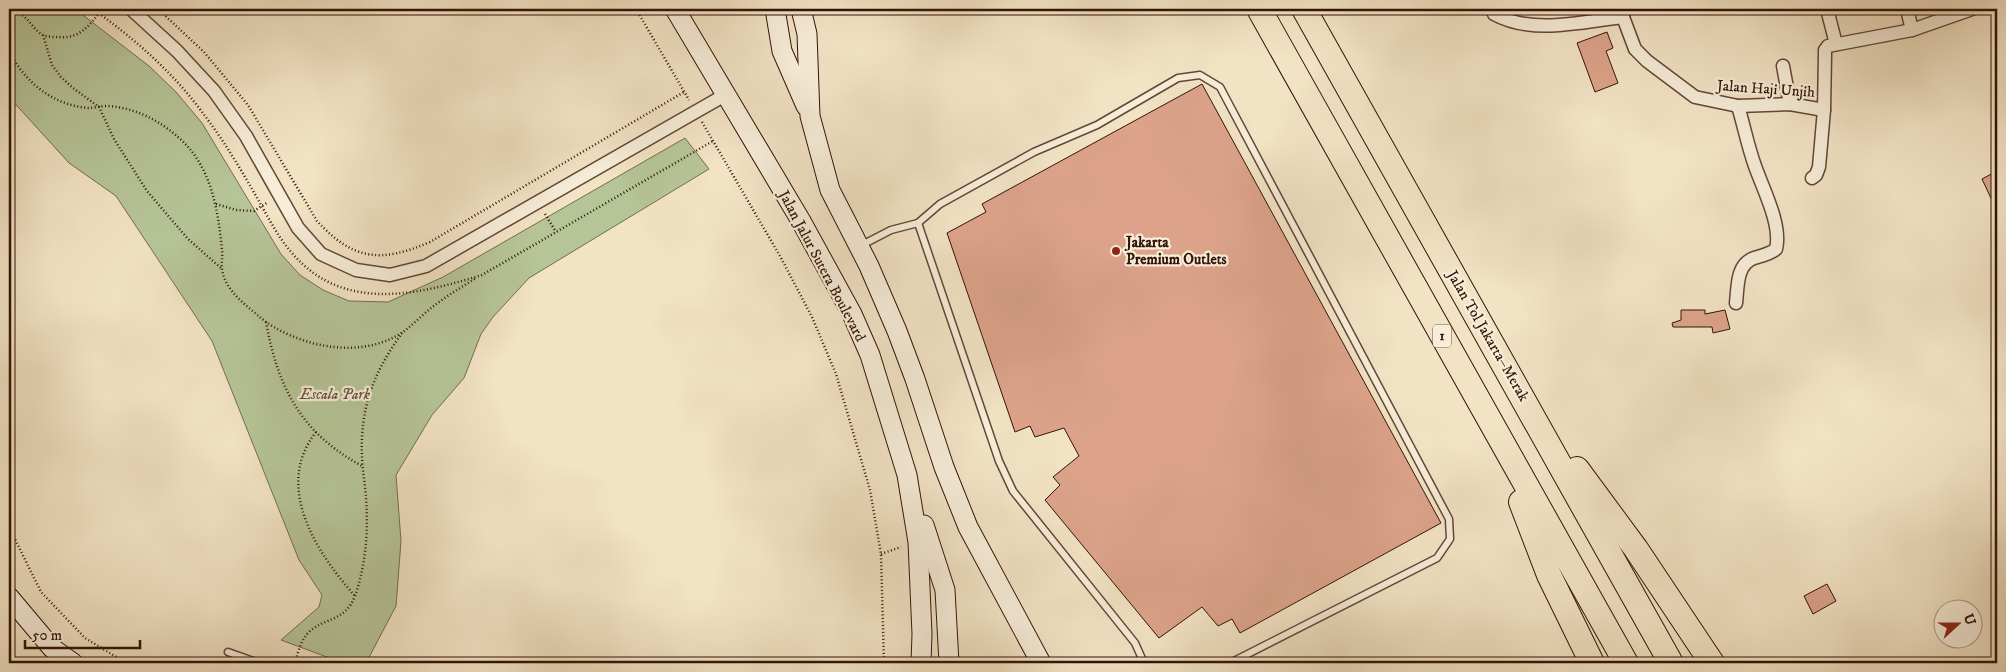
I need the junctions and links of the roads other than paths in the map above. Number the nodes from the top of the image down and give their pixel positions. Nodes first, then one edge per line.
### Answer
1 (131, 9) edge
2 (675, 9) edge
3 (775, 9) edge
4 (801, 9) edge
5 (1259, 9) edge
6 (1304, 9) edge
7 (1827, 9) edge
8 (1907, 9) edge
9 (1972, 9) edge
10 (1621, 13) edge
11 (1494, 14) dead end
12 (1912, 30) junction
13 (1836, 44) junction
14 (1783, 66) dead end
15 (725, 95) junction
16 (1790, 104) junction
17 (1738, 106) junction
18 (1824, 110) junction
19 (810, 116) junction
20 (1812, 178) dead end
21 (918, 223) junction
22 (859, 246) junction
23 (1736, 303) dead end
24 (1514, 382) junction
25 (1494, 430) junction
26 (907, 474) junction
27 (945, 590) junction
28 (9, 597) edge
29 (1008, 602) junction
30 (228, 652) dead end
31 (73, 663) edge
32 (259, 663) edge
33 (921, 663) edge
34 (948, 663) edge
35 (958, 663) edge
36 (1028, 663) edge
37 (1041, 663) edge
38 (1144, 663) edge
39 (1230, 663) edge
40 (1592, 663) edge
41 (1626, 663) edge
42 (1671, 663) edge
43 (1712, 663) edge

1 - 15 street
2 - 15 main road, Jalan Jalur Sutera Boulevard
3 - 19 main road
4 - 19 main road
5 - 25 highway, 1
6 - 24 highway, Jalan Tol Jakarta–Merak
7 - 13 street
8 - 12 street
9 - 12 street
10 - 11 street
10 - 17 street, Jalan Haji Unjih
12 - 13 street
13 - 18 street, Jalan Haji Unjih
14 - 16 street
15 - 26 main road, Jalan Jalur Sutera Boulevard
16 - 17 street, Jalan Haji Unjih
16 - 18 street, Jalan Haji Unjih
17 - 23 street
18 - 20 street
19 - 22 main road
21 - 22 lane
21 - 38 lane
21 - 39 lane
22 - 29 main road
24 - 42 highway, Jalan Tol Jakarta–Merak
24 - 43 highway
25 - 40 highway
25 - 41 highway, 1
26 - 27 main road
26 - 33 main road, Jalan Jalur Sutera Boulevard
27 - 34 main road
27 - 35 main road
28 - 31 main road
29 - 36 main road
29 - 37 main road
30 - 32 lane

